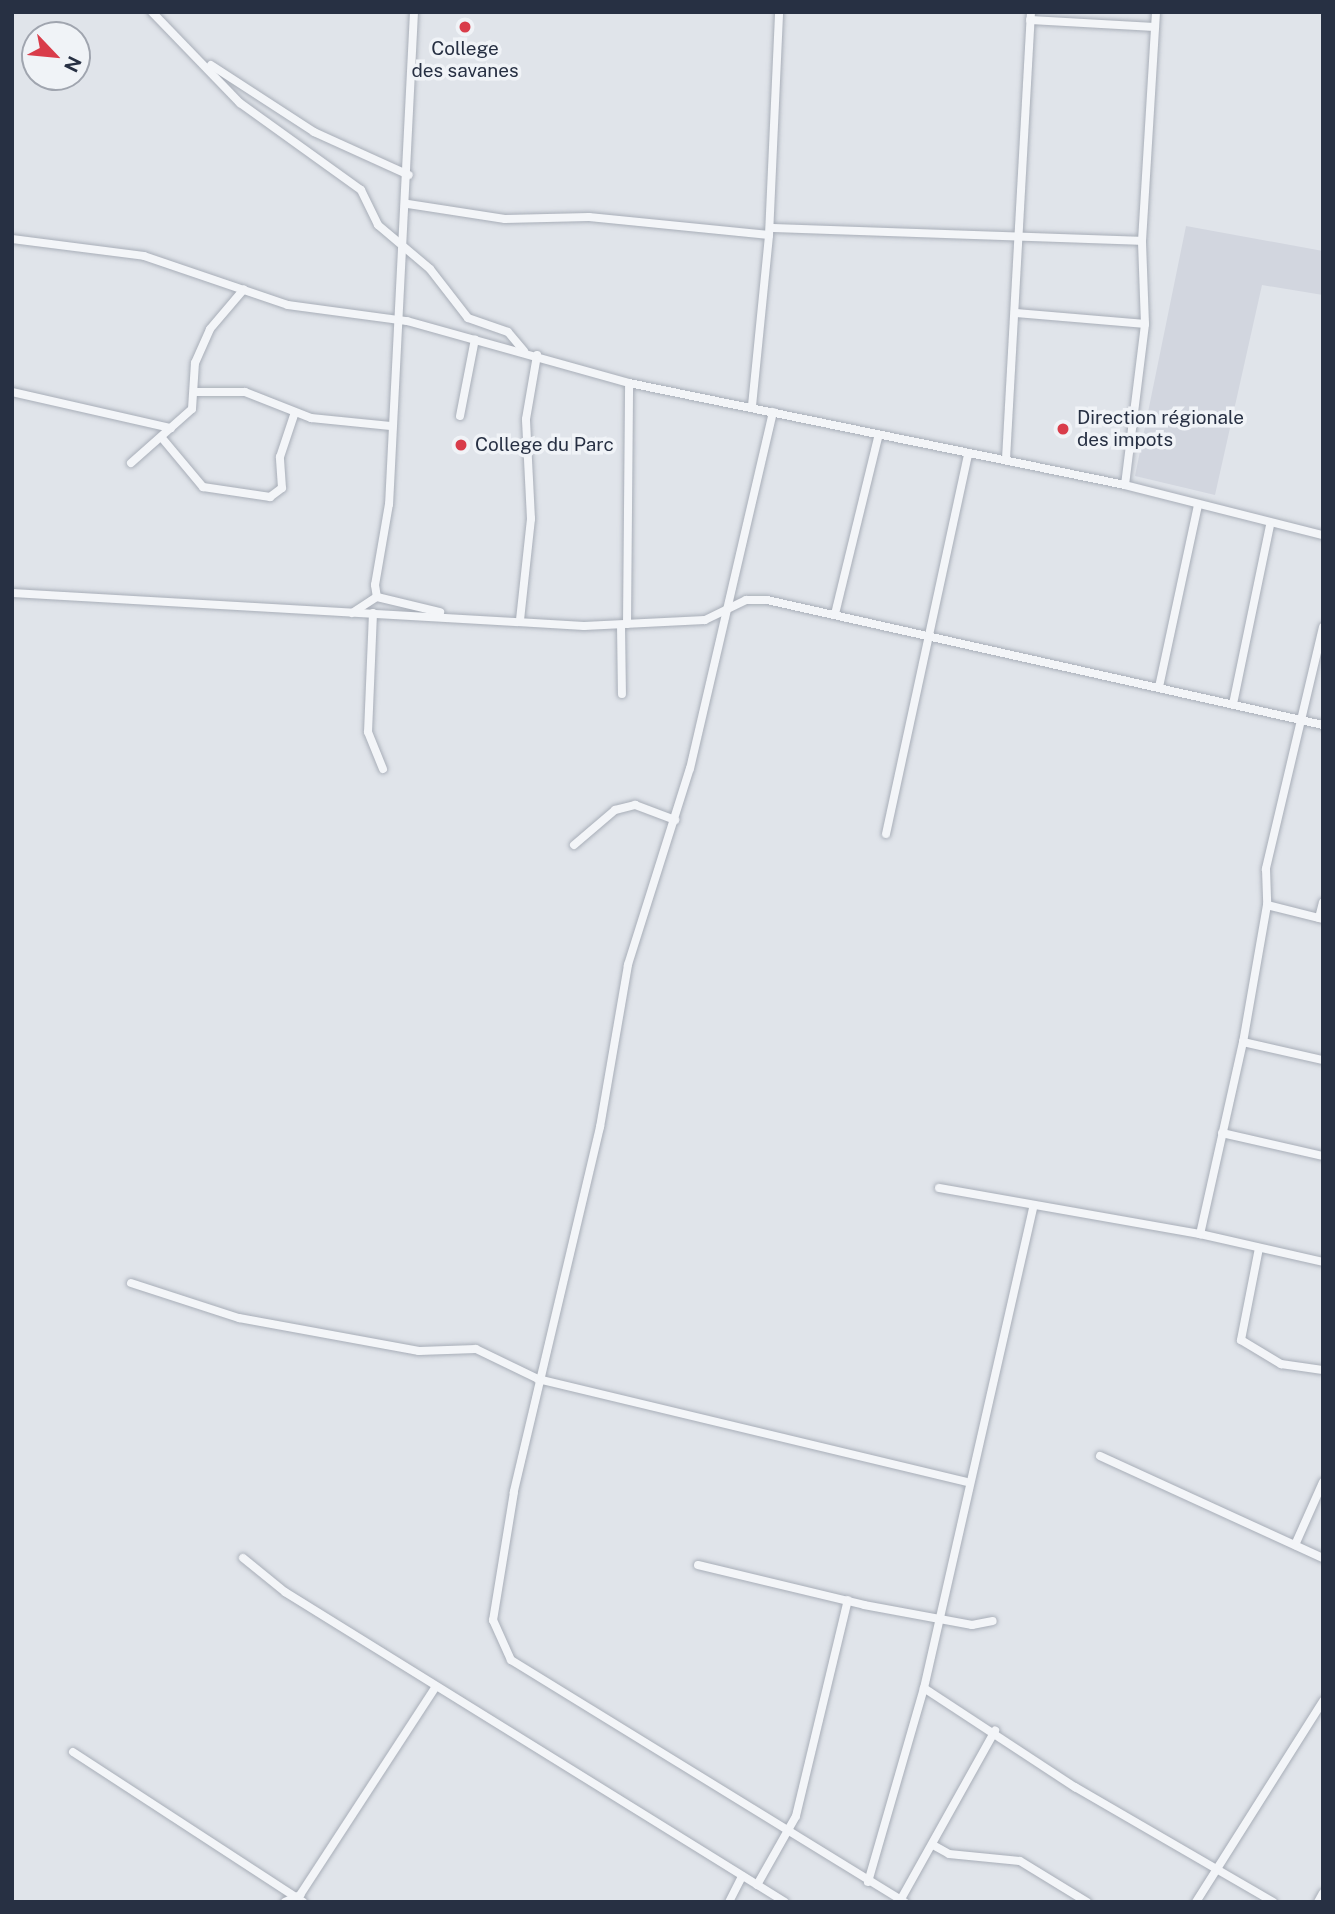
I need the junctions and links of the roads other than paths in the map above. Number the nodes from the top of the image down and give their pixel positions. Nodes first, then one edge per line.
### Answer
1 (152, 12) edge
2 (414, 12) edge
3 (779, 12) edge
4 (1156, 12) edge
5 (1031, 16) edge
6 (1155, 27) junction
7 (205, 62) junction
8 (409, 175) junction
9 (408, 204) junction
10 (769, 232) junction
11 (1018, 237) junction
12 (12, 239) edge
13 (1142, 241) junction
14 (403, 246) junction
15 (244, 289) junction
16 (1017, 313) junction
17 (395, 320) junction
18 (1145, 324) junction
19 (475, 339) junction
20 (524, 351) junction
21 (537, 355) junction
22 (629, 383) junction
23 (12, 392) edge
24 (196, 392) junction
25 (752, 407) junction
26 (295, 412) junction
27 (773, 412) junction
28 (460, 416) dead end
29 (391, 426) junction
30 (171, 428) junction
31 (162, 438) junction
32 (878, 438) junction
33 (968, 455) junction
34 (1006, 459) junction
35 (131, 463) dead end
36 (1125, 485) junction
37 (1198, 505) junction
38 (1270, 525) junction
39 (1323, 536) edge
40 (12, 593) edge
41 (377, 597) junction
42 (732, 606) junction
43 (352, 613) junction
44 (373, 613) junction
45 (443, 614) junction
46 (835, 614) junction
47 (520, 620) junction
48 (624, 624) junction
49 (1323, 627) edge
50 (931, 636) junction
51 (1159, 687) junction
52 (622, 694) dead end
53 (1233, 704) junction
54 (1301, 720) junction
55 (1323, 725) edge
56 (383, 769) dead end
57 (675, 820) junction
58 (886, 834) dead end
59 (574, 845) dead end
60 (1323, 902) edge
61 (1267, 905) junction
62 (1321, 918) edge
63 (1243, 1042) junction
64 (1323, 1060) edge
65 (1222, 1133) junction
66 (1323, 1157) edge
67 (939, 1188) dead end
68 (1033, 1207) junction
69 (1199, 1234) junction
70 (1259, 1248) junction
71 (1323, 1262) edge
72 (131, 1283) dead end
73 (1323, 1370) edge
74 (538, 1379) junction
75 (1100, 1456) dead end
76 (966, 1482) junction
77 (1323, 1482) edge
78 (1295, 1545) junction
79 (243, 1558) dead end
80 (1323, 1558) edge
81 (698, 1565) dead end
82 (848, 1600) junction
83 (939, 1618) junction
84 (993, 1621) dead end
85 (436, 1686) junction
86 (924, 1688) junction
87 (1323, 1701) edge
88 (995, 1731) junction
89 (73, 1752) dead end
90 (788, 1832) junction
91 (933, 1845) junction
92 (1217, 1869) junction
93 (742, 1876) junction
94 (868, 1882) junction
95 (757, 1885) junction
96 (1323, 1893) edge
97 (299, 1899) edge
98 (903, 1900) edge
99 (285, 1902) edge
100 (729, 1902) edge
101 (785, 1902) edge
102 (1087, 1902) edge
103 (1196, 1902) edge
104 (1273, 1902) edge
105 (1318, 1902) edge

1 - 7 street
2 - 8 street
3 - 10 street
4 - 6 street
5 - 6 street
5 - 11 street
6 - 13 street
7 - 8 street
7 - 14 street
8 - 9 street
9 - 10 street
9 - 14 street
10 - 11 street
10 - 25 street
11 - 13 street
11 - 16 street
12 - 15 street
13 - 18 street
14 - 17 street
14 - 20 street
15 - 17 street
15 - 24 street
16 - 18 street
16 - 34 street
17 - 19 street
17 - 29 street
18 - 36 street
19 - 20 street
19 - 28 street
20 - 21 street
21 - 22 street
21 - 47 street
22 - 25 street
22 - 48 street
23 - 30 street
24 - 26 street
24 - 30 street
25 - 27 street
26 - 29 street
26 - 31 street
27 - 32 street
27 - 42 street
29 - 41 street
30 - 31 street
31 - 35 street
32 - 33 street
32 - 46 street
33 - 34 street
33 - 50 street
34 - 36 street
36 - 37 street
37 - 38 street
37 - 51 street
38 - 39 street
38 - 53 street
40 - 43 street
41 - 43 street
41 - 45 street
42 - 46 street
42 - 48 street
42 - 57 street
43 - 44 street
44 - 45 street
44 - 56 street
45 - 47 street
46 - 50 street
47 - 48 street
48 - 52 street
49 - 54 street
50 - 51 street
50 - 58 street
51 - 53 street
53 - 54 street
54 - 55 street
54 - 61 street
57 - 59 street
57 - 74 street
60 - 62 street
61 - 62 street
61 - 63 street
63 - 64 street
63 - 65 street
65 - 66 street
65 - 69 street
67 - 68 street
68 - 69 street
68 - 76 street
69 - 70 street
70 - 71 street
70 - 73 street
72 - 74 street
74 - 76 street
74 - 90 street
75 - 78 street
76 - 83 street
77 - 78 street
78 - 80 street
79 - 85 street
81 - 82 street
82 - 83 street
82 - 90 street
83 - 84 street
83 - 86 street
85 - 93 street
85 - 97 street
86 - 88 street
86 - 94 street
87 - 92 street
88 - 91 street
88 - 92 street
89 - 97 street
90 - 94 street
90 - 95 street
91 - 98 street
91 - 102 street
92 - 103 street
92 - 104 street
93 - 95 street
93 - 100 street
94 - 98 street
95 - 101 street
96 - 105 street
97 - 99 street

